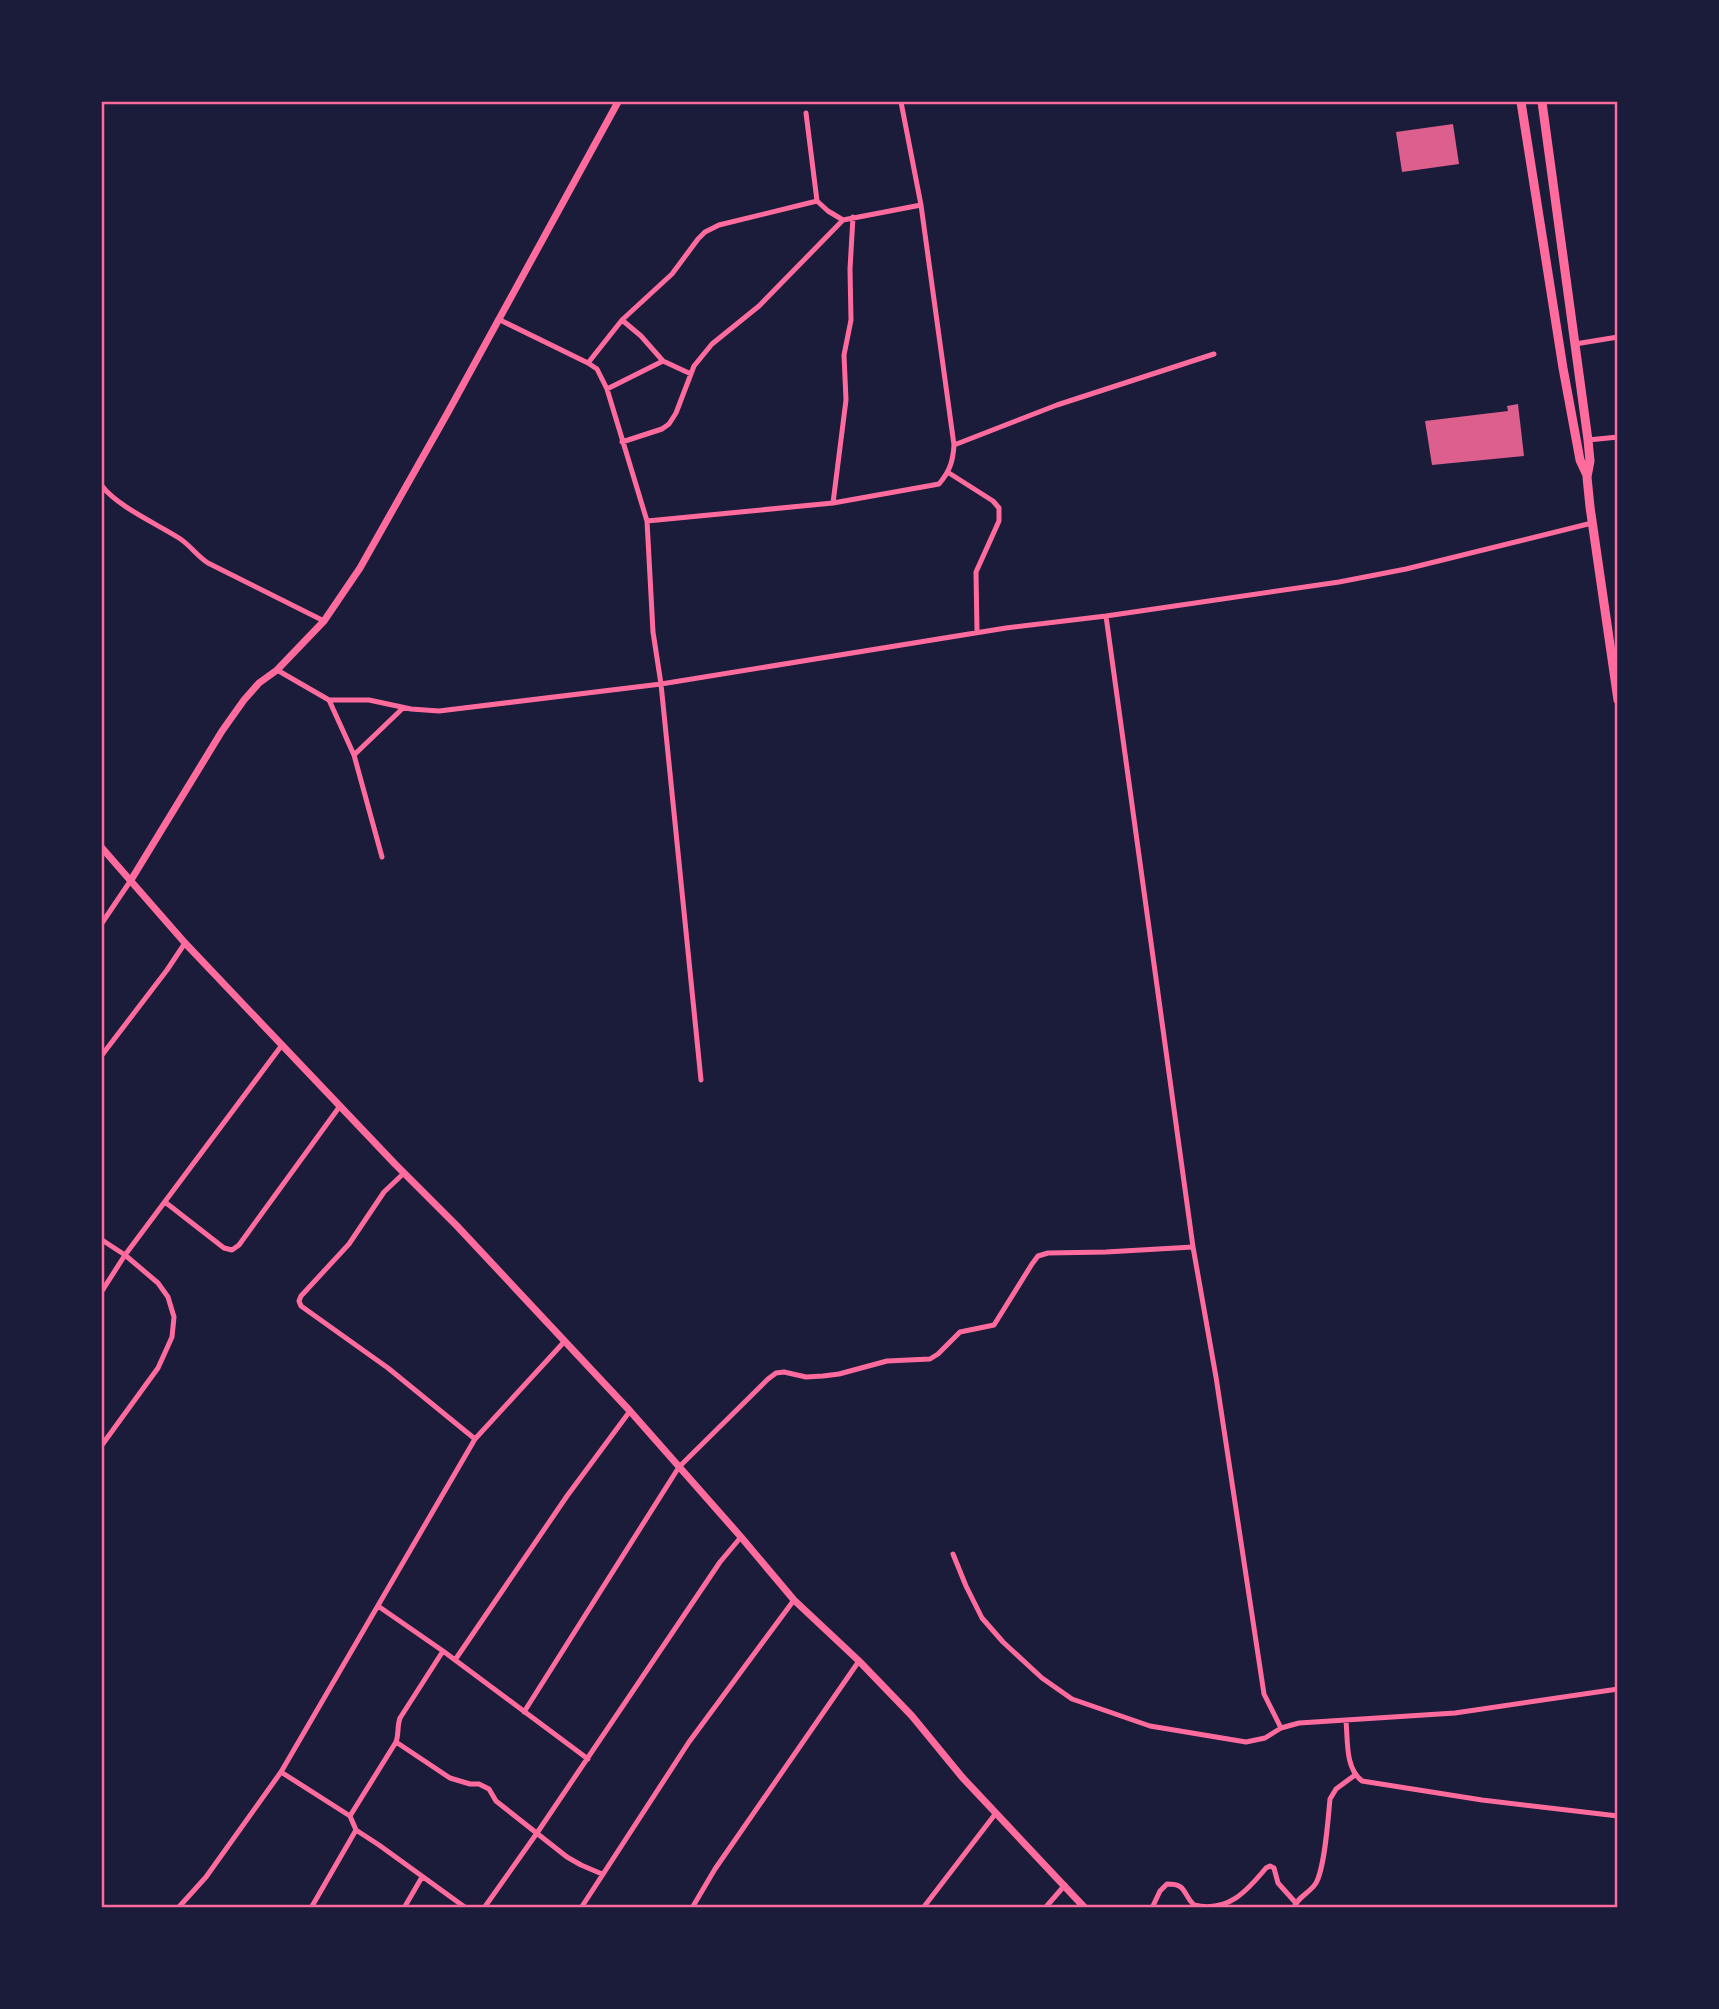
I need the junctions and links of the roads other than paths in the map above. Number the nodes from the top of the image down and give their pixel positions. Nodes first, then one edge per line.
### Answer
1 (618, 102) edge
2 (901, 102) edge
3 (1521, 102) edge
4 (1542, 102) edge
5 (806, 113) dead end
6 (817, 201) junction
7 (921, 205) junction
8 (853, 217) junction
9 (843, 220) junction
10 (1567, 285) junction
11 (1549, 286) junction
12 (498, 319) junction
13 (622, 320) junction
14 (1618, 337) edge
15 (1575, 344) junction
16 (1214, 354) dead end
17 (663, 361) junction
18 (588, 363) junction
19 (691, 373) junction
20 (607, 389) junction
21 (1618, 437) edge
22 (1588, 440) junction
23 (622, 442) junction
24 (954, 445) junction
25 (948, 473) junction
26 (1587, 477) junction
27 (102, 486) edge
28 (833, 503) junction
29 (647, 521) junction
30 (1592, 523) junction
31 (1105, 616) junction
32 (324, 621) junction
33 (977, 632) junction
34 (277, 670) junction
35 (661, 684) junction
36 (329, 700) junction
37 (1618, 701) edge
38 (403, 708) junction
39 (354, 755) junction
40 (102, 848) edge
41 (382, 857) dead end
42 (131, 880) junction
43 (102, 923) edge
44 (185, 943) junction
45 (282, 1045) junction
46 (102, 1055) edge
47 (701, 1080) dead end
48 (340, 1106) junction
49 (404, 1173) junction
50 (165, 1202) junction
51 (102, 1240) edge
52 (1193, 1247) junction
53 (125, 1255) junction
54 (102, 1291) edge
55 (564, 1342) junction
56 (630, 1411) junction
57 (474, 1439) junction
58 (102, 1445) edge
59 (679, 1467) junction
60 (741, 1537) junction
61 (953, 1555) dead end
62 (794, 1600) junction
63 (378, 1606) junction
64 (443, 1651) junction
65 (455, 1660) junction
66 (859, 1661) junction
67 (1618, 1689) edge
68 (524, 1712) junction
69 (1346, 1721) junction
70 (1281, 1728) junction
71 (396, 1742) junction
72 (588, 1759) junction
73 (281, 1772) junction
74 (1355, 1775) junction
75 (996, 1813) junction
76 (1618, 1815) edge
77 (350, 1816) junction
78 (356, 1830) junction
79 (537, 1833) junction
80 (602, 1874) junction
81 (422, 1877) junction
82 (1065, 1885) junction
83 (1295, 1905) edge
84 (178, 1908) edge
85 (311, 1908) edge
86 (404, 1908) edge
87 (466, 1908) edge
88 (484, 1908) edge
89 (581, 1908) edge
90 (692, 1908) edge
91 (923, 1908) edge
92 (1045, 1908) edge
93 (1085, 1908) edge
94 (1152, 1908) edge

1 - 12 street
2 - 7 street
3 - 11 highway
4 - 10 highway
5 - 6 street
6 - 9 street
6 - 13 street
7 - 8 street
7 - 24 street
8 - 9 street
8 - 28 street
9 - 19 street
10 - 11 highway
10 - 15 highway
11 - 26 highway
12 - 18 street
12 - 32 street
13 - 17 street
13 - 18 street
14 - 15 street
15 - 22 highway
16 - 24 street
17 - 19 street
17 - 20 street
18 - 20 street
19 - 23 street
20 - 23 street
21 - 22 street
22 - 26 highway
23 - 29 street
24 - 25 street
25 - 28 street
25 - 33 street
26 - 30 highway
27 - 32 street
28 - 29 street
29 - 35 street
30 - 31 street
30 - 37 highway
31 - 33 street
31 - 52 street
32 - 34 street
33 - 35 street
34 - 36 street
34 - 42 street
35 - 38 street
35 - 47 street
36 - 38 street
36 - 39 street
38 - 39 street
39 - 41 street
40 - 42 street
42 - 43 street
42 - 44 street
44 - 45 street
44 - 46 street
45 - 48 street
45 - 50 street
48 - 49 street
48 - 50 street
49 - 55 street
49 - 57 street
50 - 53 street
51 - 53 street
52 - 59 street
52 - 70 street
53 - 54 street
53 - 58 street
55 - 56 street
55 - 57 street
56 - 59 street
56 - 65 street
57 - 63 street
59 - 60 street
59 - 68 street
60 - 62 street
60 - 72 street
61 - 70 street
62 - 66 street
62 - 80 street
63 - 64 street
63 - 73 street
64 - 65 street
64 - 71 street
65 - 68 street
66 - 75 street
66 - 90 street
67 - 69 street
68 - 72 street
69 - 70 street
69 - 74 street
71 - 77 street
71 - 79 street
72 - 79 street
73 - 77 street
73 - 84 street
74 - 76 street
74 - 83 street
75 - 82 street
75 - 91 street
77 - 78 street
78 - 81 street
78 - 85 street
79 - 80 street
79 - 88 street
80 - 89 street
81 - 86 street
81 - 87 street
82 - 92 street
82 - 93 street
83 - 94 street

